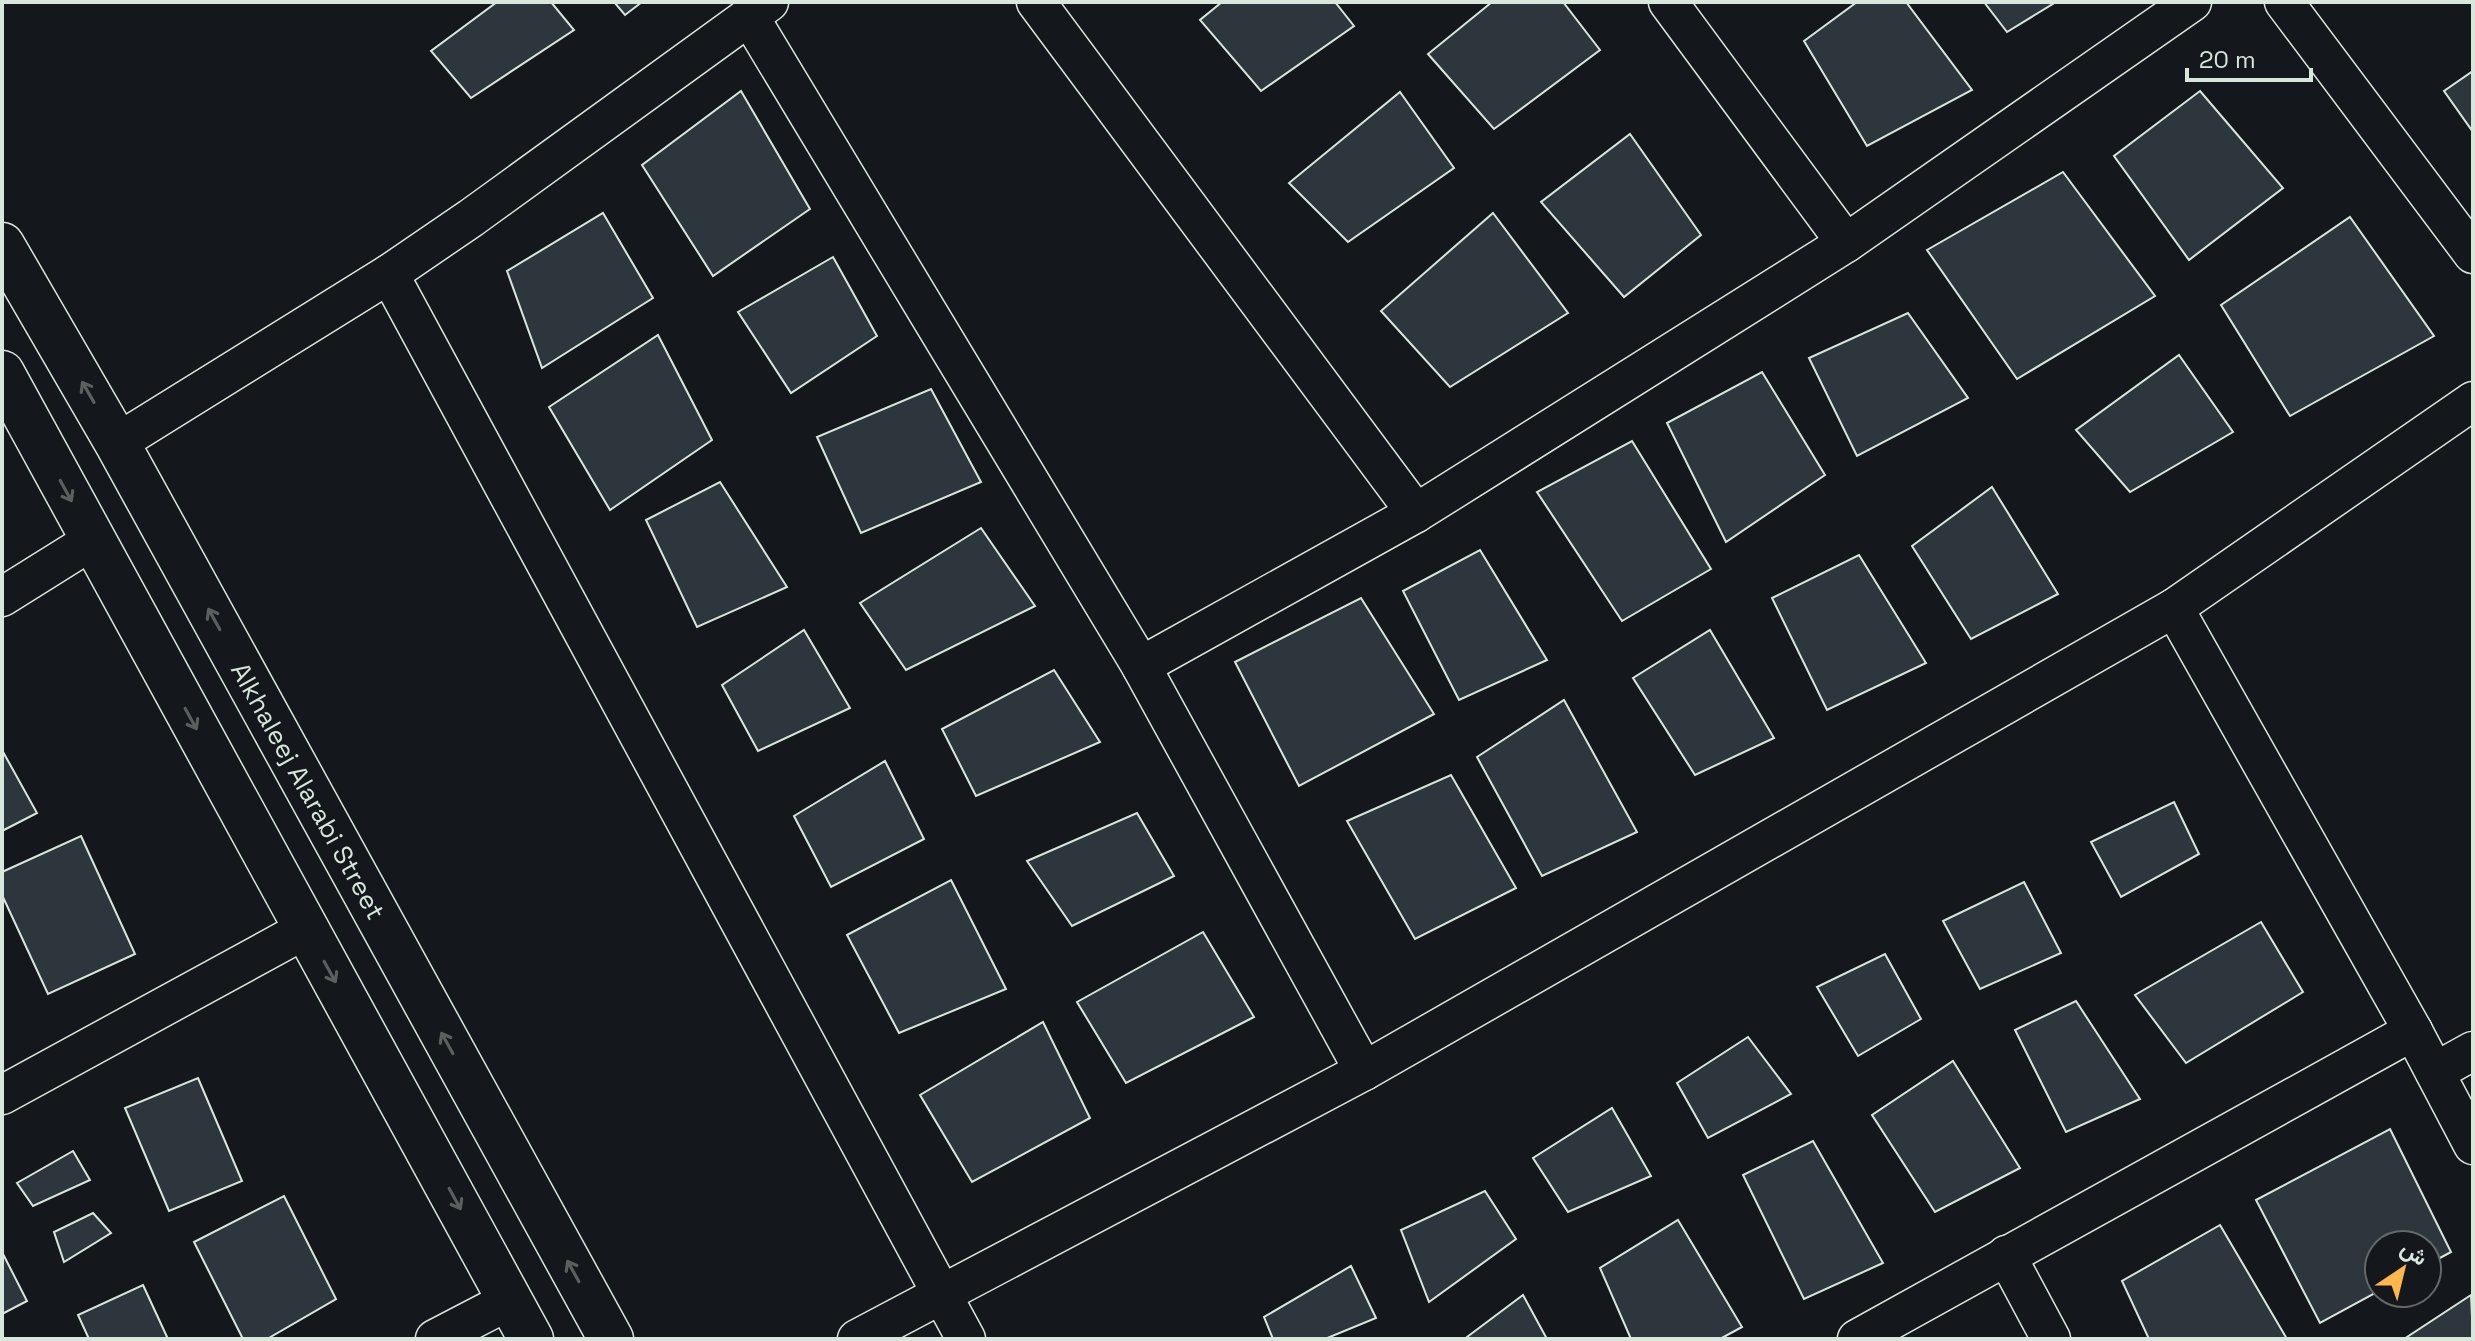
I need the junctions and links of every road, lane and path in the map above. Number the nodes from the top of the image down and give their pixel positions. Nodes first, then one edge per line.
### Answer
1 (1036, 2) edge
2 (1668, 2) edge
3 (2192, 2) edge
4 (2284, 2) edge
5 (759, 9) edge
6 (1846, 243) junction
7 (2, 245) edge
8 (2473, 254) edge
9 (389, 274) junction
10 (2, 373) edge
11 (2473, 402) edge
12 (117, 443) junction
13 (1416, 513) junction
14 (93, 540) junction
15 (2, 597) edge
16 (2174, 608) junction
17 (1141, 666) junction
18 (306, 929) junction
19 (2413, 1031) junction
20 (2473, 1051) edge
21 (1364, 1071) junction
22 (2435, 1072) junction
23 (2, 1095) edge
24 (2473, 1145) edge
25 (2006, 1255) junction
26 (941, 1295) junction
27 (510, 1300) junction
28 (435, 1339) edge
29 (531, 1339) edge
30 (611, 1339) edge
31 (857, 1339) edge
32 (966, 1339) edge
33 (1857, 1339) edge
34 (2051, 1339) edge

1 - 13 street
2 - 6 street
3 - 6 street
4 - 8 street
5 - 9 street
5 - 17 street
6 - 13 street
12 -> 7 main road, Alkhaleej Alarabi Street
9 - 12 street
9 - 26 street
10 -> 14 main road
11 - 16 street
30 -> 12 main road, Alkhaleej Alarabi Street
13 - 17 street
14 - 15 street
14 -> 18 main road
16 - 19 street
16 - 21 street
17 - 21 street
18 - 23 street
18 -> 27 main road
19 - 22 street
19 - 25 street
20 - 22 street
21 - 26 street
22 - 24 street
25 - 33 street
25 - 34 street
26 - 31 street
26 - 32 street
27 - 28 street
27 - 29 main road

